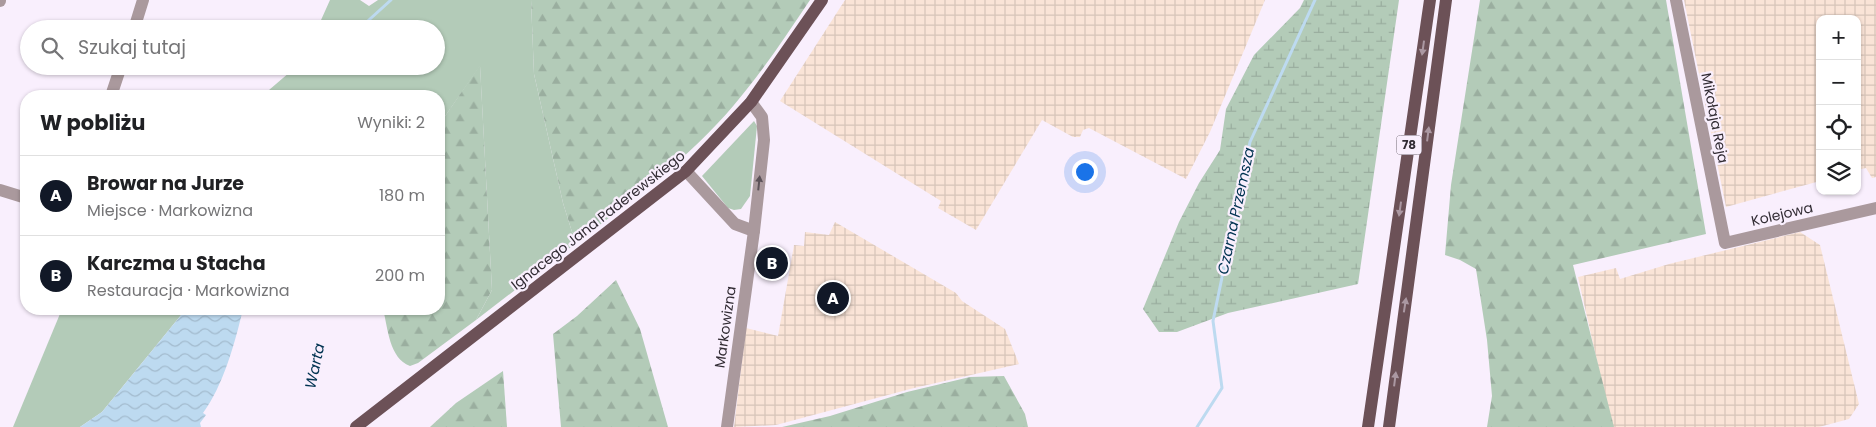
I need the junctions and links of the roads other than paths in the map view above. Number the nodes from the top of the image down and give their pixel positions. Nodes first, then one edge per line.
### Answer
1 (143, 0) edge
2 (822, 0) edge
3 (1430, 0) edge
4 (1446, 0) edge
5 (1676, 0) edge
6 (137, 20) edge
7 (118, 75) edge
8 (113, 90) edge
9 (751, 102) junction
10 (686, 171) junction
11 (0, 190) edge
12 (20, 196) edge
13 (1876, 208) edge
14 (754, 231) junction
15 (1725, 243) joint
16 (356, 427) edge
17 (726, 427) edge
18 (1368, 427) edge
19 (1389, 427) edge

1 - 6 street
2 - 9 main road, Ignacego Jana Paderewskiego
3 -> 18 main road, 78
19 -> 4 main road, 78
5 - 15 street, Mikołaja Reja
7 - 8 street
9 - 10 main road, Ignacego Jana Paderewskiego
14 -> 9 street, Markowizna
10 - 14 street
10 - 16 main road, Ignacego Jana Paderewskiego
11 - 12 street
13 - 15 street, Kolejowa
14 - 17 street, Markowizna

